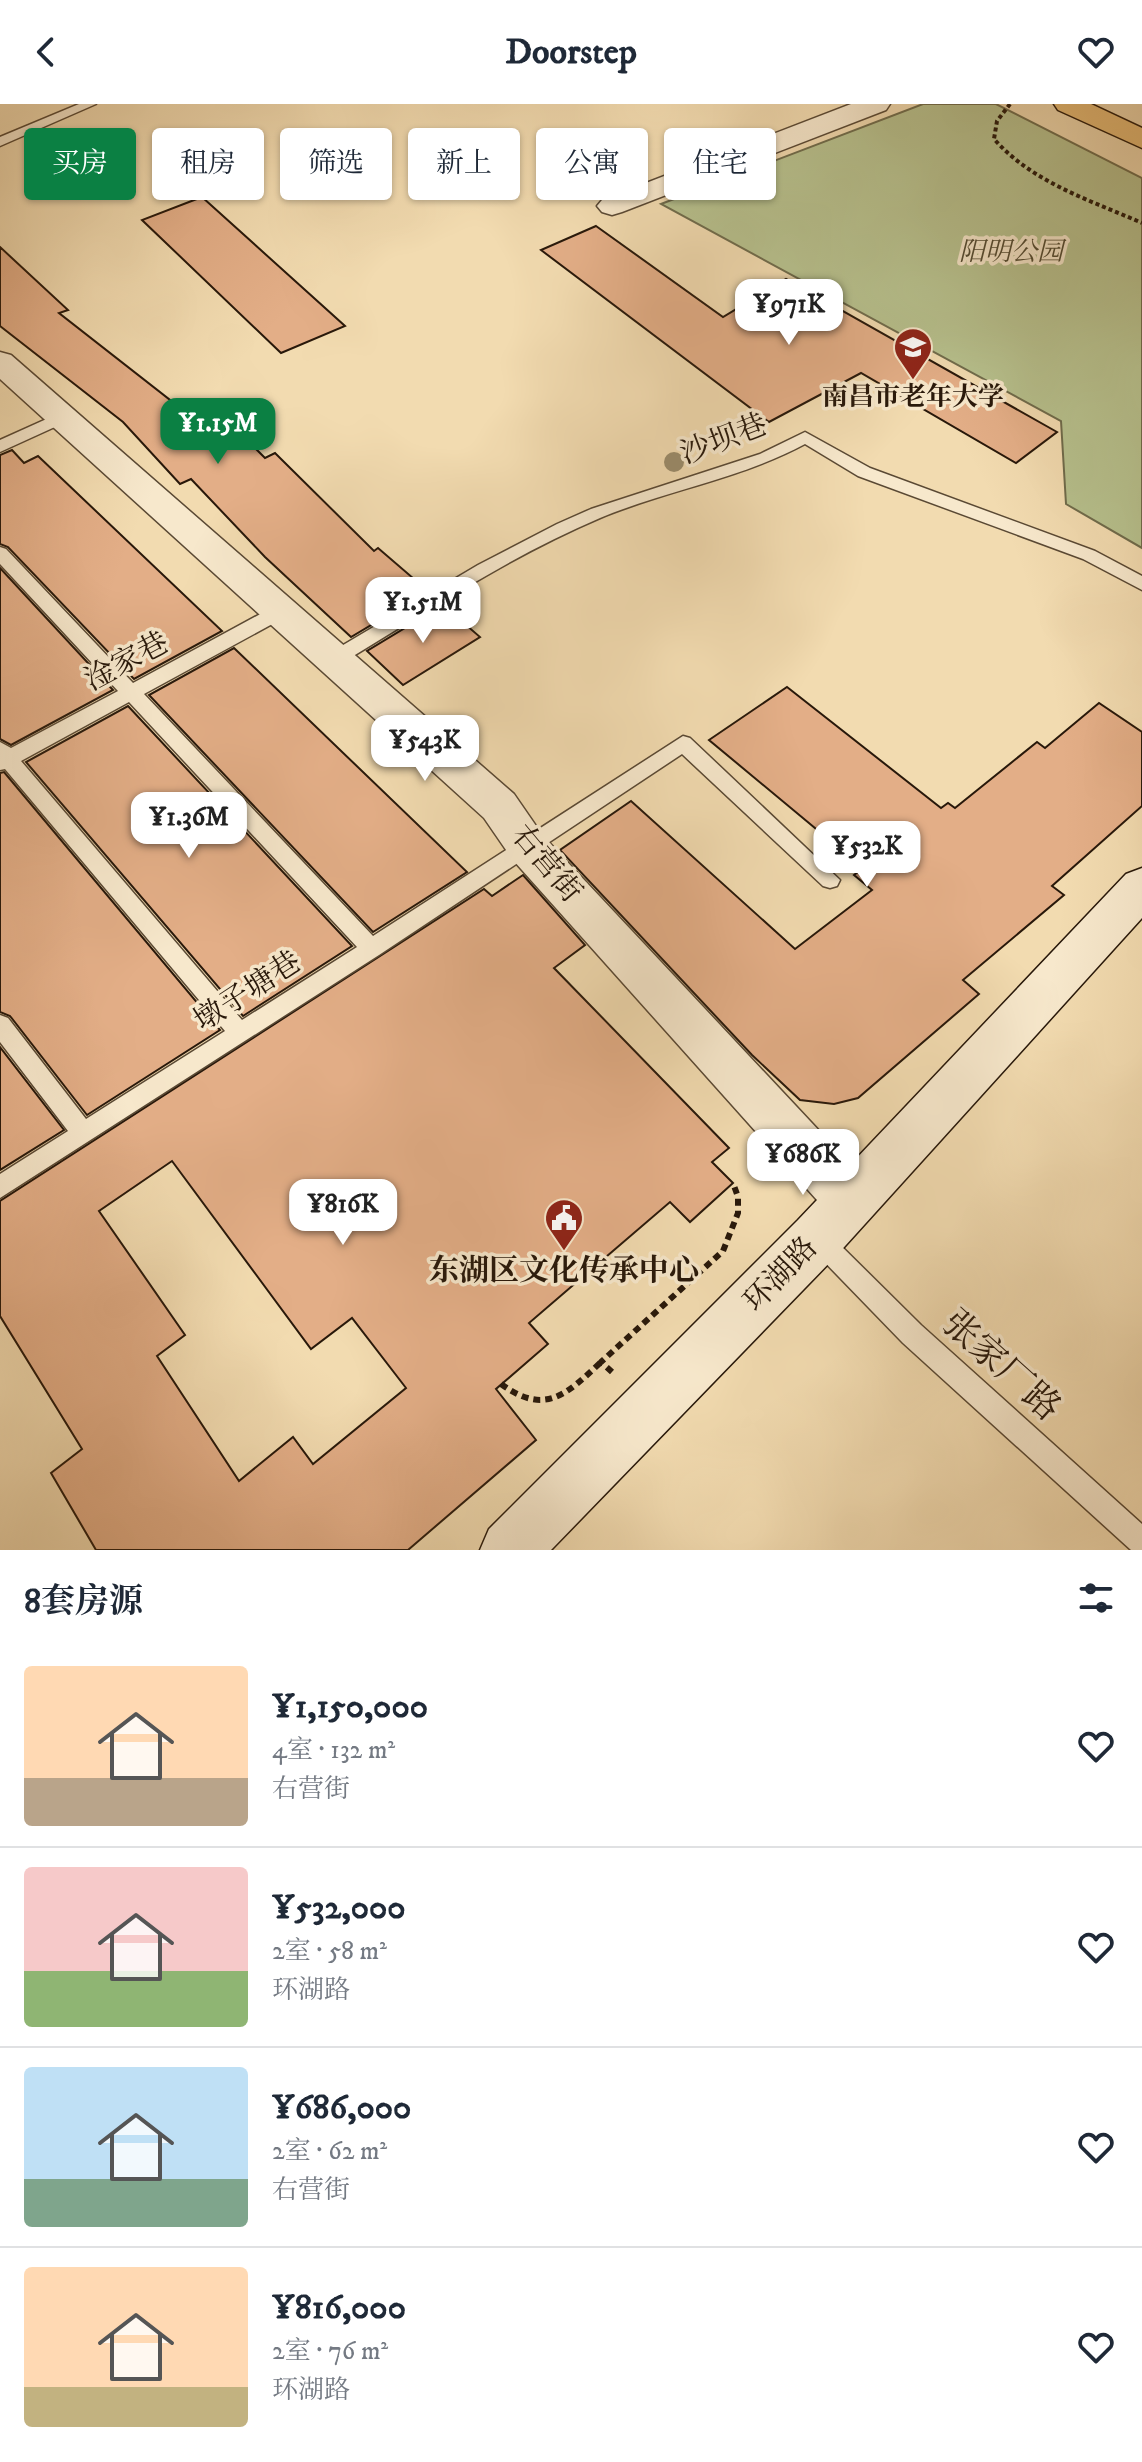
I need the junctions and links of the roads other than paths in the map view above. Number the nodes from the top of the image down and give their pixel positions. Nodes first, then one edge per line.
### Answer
1 (90, 104) edge
2 (876, 104) edge
3 (1068, 104) edge
4 (1142, 139) edge
5 (0, 142) edge
6 (612, 206) dead end
7 (0, 362) edge
8 (62, 417) junction
9 (0, 447) edge
10 (0, 553) edge
11 (1142, 584) edge
12 (281, 611) junction
13 (334, 659) junction
14 (130, 692) junction
15 (3, 757) edge
16 (528, 848) junction
17 (830, 880) dead end
18 (1142, 887) edge
19 (372, 949) junction
20 (0, 1025) edge
21 (240, 1033) junction
22 (84, 1134) junction
23 (0, 1187) edge
24 (851, 1201) junction
25 (817, 1238) junction
26 (1142, 1542) edge
27 (510, 1550) edge

1 - 5 lane
2 - 6 street
3 - 4 main road
7 - 8 street, 右营街
8 - 9 lane
8 - 12 street, 右营街
10 - 14 lane
11 - 13 lane, 沙坝巷
12 - 13 street, 右营街
12 - 14 lane, 淦家巷
13 - 16 street, 右营街
14 - 15 lane, 淦家巷
14 - 19 lane
15 - 21 lane
16 - 17 lane, 墩子塘巷
16 - 19 lane, 墩子塘巷
16 - 24 street, 右营街
18 - 24 street, 环湖路
19 - 21 lane, 墩子塘巷
20 - 22 lane
21 - 22 lane, 墩子塘巷
22 - 23 lane, 墩子塘巷
24 - 25 street, 环湖路
25 - 26 lane, 张家厂路
25 - 27 street, 环湖路

